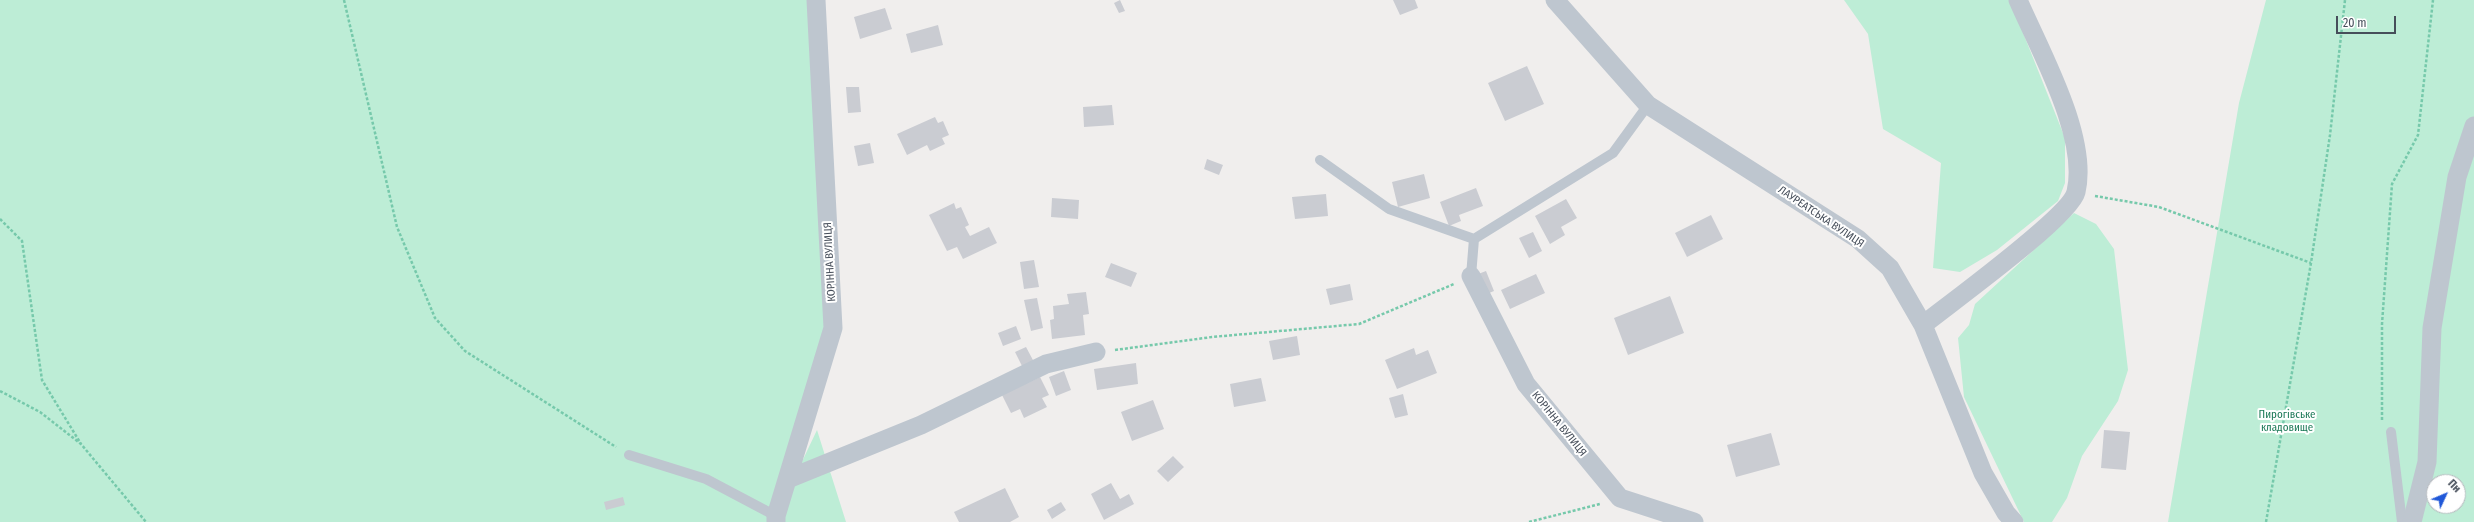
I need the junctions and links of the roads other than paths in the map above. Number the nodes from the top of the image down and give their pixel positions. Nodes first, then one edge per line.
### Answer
1 (816, 0) edge
2 (1555, 0) edge
3 (2018, 0) edge
4 (1648, 105) junction
5 (2474, 126) edge
6 (1320, 160) dead end
7 (1474, 239) junction
8 (1471, 276) joint
9 (1923, 324) junction
10 (1096, 352) road end
11 (2391, 432) road end
12 (629, 455) road end
13 (788, 479) junction
14 (2005, 519) edge
15 (778, 520) edge
16 (1694, 522) edge
17 (2402, 522) edge
18 (2412, 522) edge

1 - 13 street, КОРІННА ВУЛИЦЯ
2 - 4 street, ЛАУРЕАТСЬКА ВУЛИЦЯ
3 - 9 street
4 - 7 lane
4 - 9 street, ЛАУРЕАТСЬКА ВУЛИЦЯ
5 - 18 street
6 - 7 lane
7 - 8 lane
8 - 16 street, КОРІННА ВУЛИЦЯ
9 - 14 street, ЛАУРЕАТСЬКА ВУЛИЦЯ
10 - 13 street
11 - 17 lane
12 - 15 lane
13 - 15 street, КОРІННА ВУЛИЦЯ

